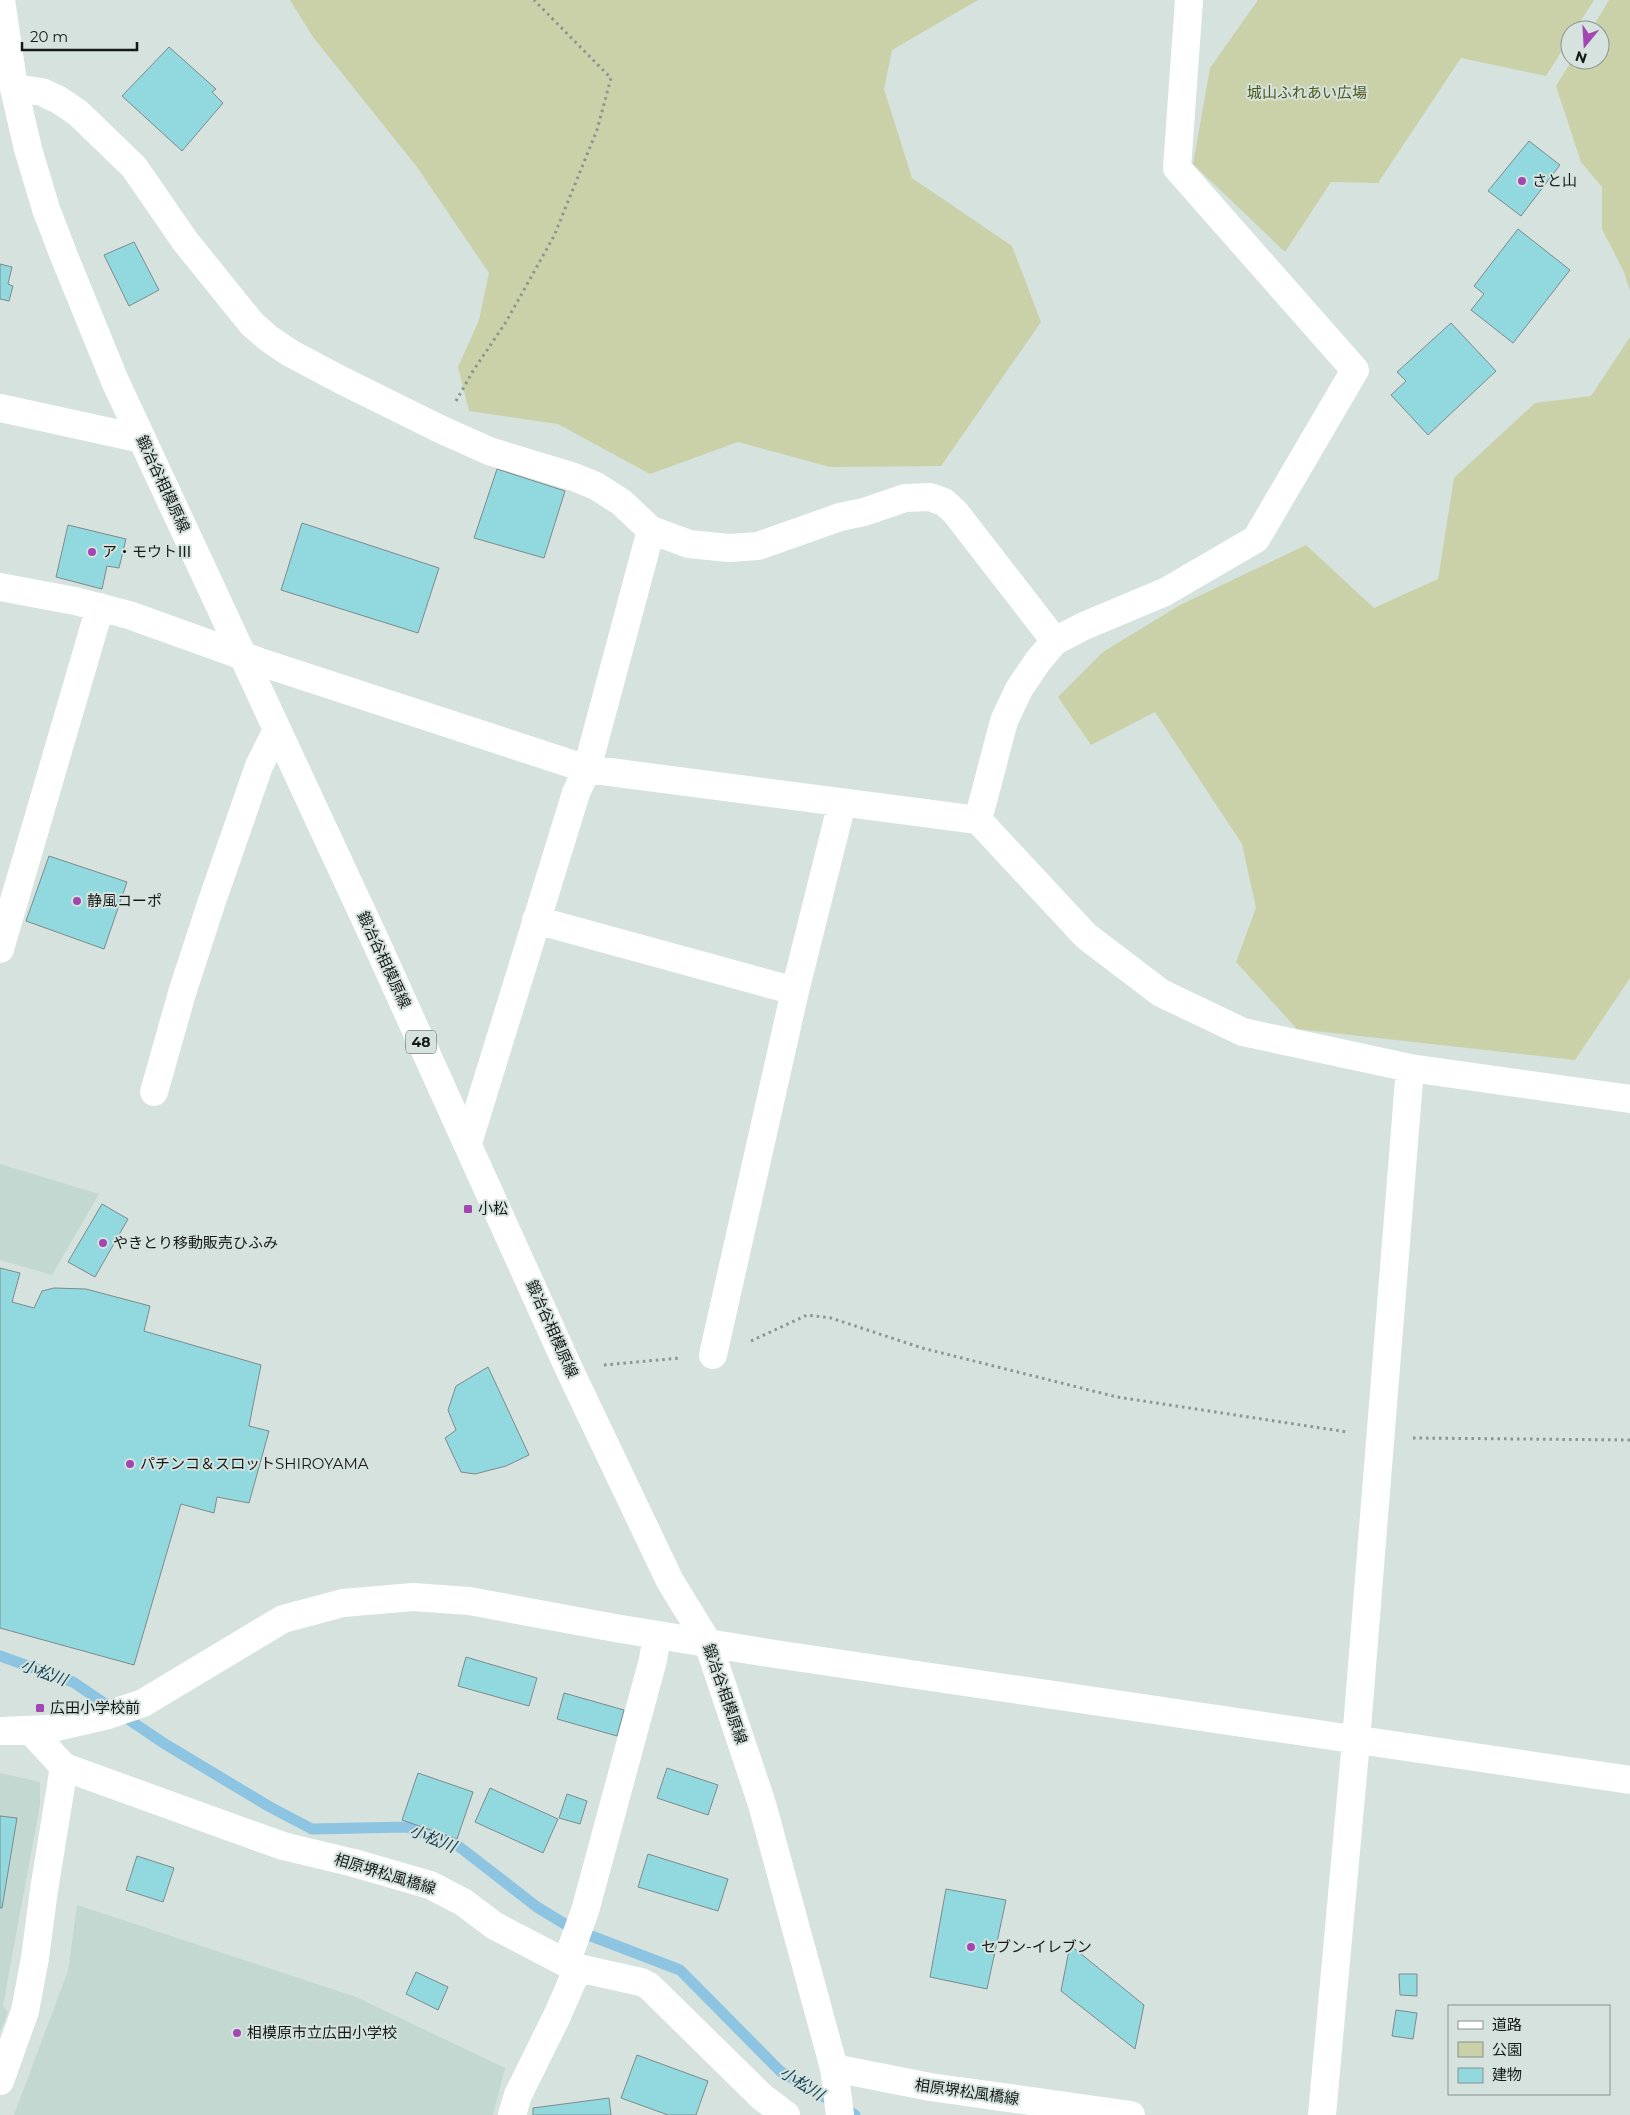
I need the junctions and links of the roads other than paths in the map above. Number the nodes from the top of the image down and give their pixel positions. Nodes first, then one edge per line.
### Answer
1 (1, 0) edge
2 (1189, 0) edge
3 (14, 88) junction
4 (0, 408) edge
5 (142, 439) junction
6 (651, 530) junction
7 (0, 587) edge
8 (100, 607) junction
9 (1055, 641) junction
10 (242, 655) junction
11 (277, 730) junction
12 (588, 769) junction
13 (842, 803) junction
14 (978, 820) junction
15 (8, 893) edge
16 (536, 920) junction
17 (0, 949) edge
18 (795, 991) junction
19 (1410, 1068) junction
20 (154, 1092) dead end
21 (1630, 1099) edge
22 (468, 1143) junction
23 (713, 1355) road end
24 (657, 1635) junction
25 (708, 1643) junction
26 (40, 1730) junction
27 (0, 1731) edge
28 (1356, 1741) junction
29 (64, 1767) junction
30 (1630, 1780) edge
31 (571, 1962) junction
32 (835, 2077) junction
33 (0, 2081) edge
34 (512, 2115) edge
35 (786, 2115) edge
36 (840, 2115) edge
37 (1131, 2115) edge
38 (1322, 2115) edge

1 - 3 street, 鍛冶谷相模原線 / 48
2 - 9 street
3 - 5 street, 鍛冶谷相模原線 / 48
3 - 6 street
4 - 5 street
5 - 10 street, 鍛冶谷相模原線 / 48
6 - 9 street
6 - 12 street
7 - 8 street
8 - 10 street
8 - 15 street
9 - 14 street
10 - 11 street, 鍛冶谷相模原線 / 48
10 - 12 street
11 - 20 street
11 - 22 street, 鍛冶谷相模原線 / 48
12 - 13 street
12 - 16 street
13 - 14 street
13 - 18 street
14 - 19 street
15 - 17 street
16 - 18 street
16 - 22 street
18 - 23 street
19 - 21 street
19 - 28 street
22 - 25 street, 鍛冶谷相模原線 / 48
24 - 25 street
24 - 26 street
24 - 31 street
25 - 28 street
25 - 32 street, 鍛冶谷相模原線 / 48
26 - 27 street
26 - 29 street, 相原堺松風橋線
28 - 30 street
28 - 38 street
29 - 31 street, 相原堺松風橋線
29 - 33 street
31 - 34 street
31 - 35 street, 相原堺松風橋線
32 - 36 street, 48
32 - 37 street, 相原堺松風橋線

